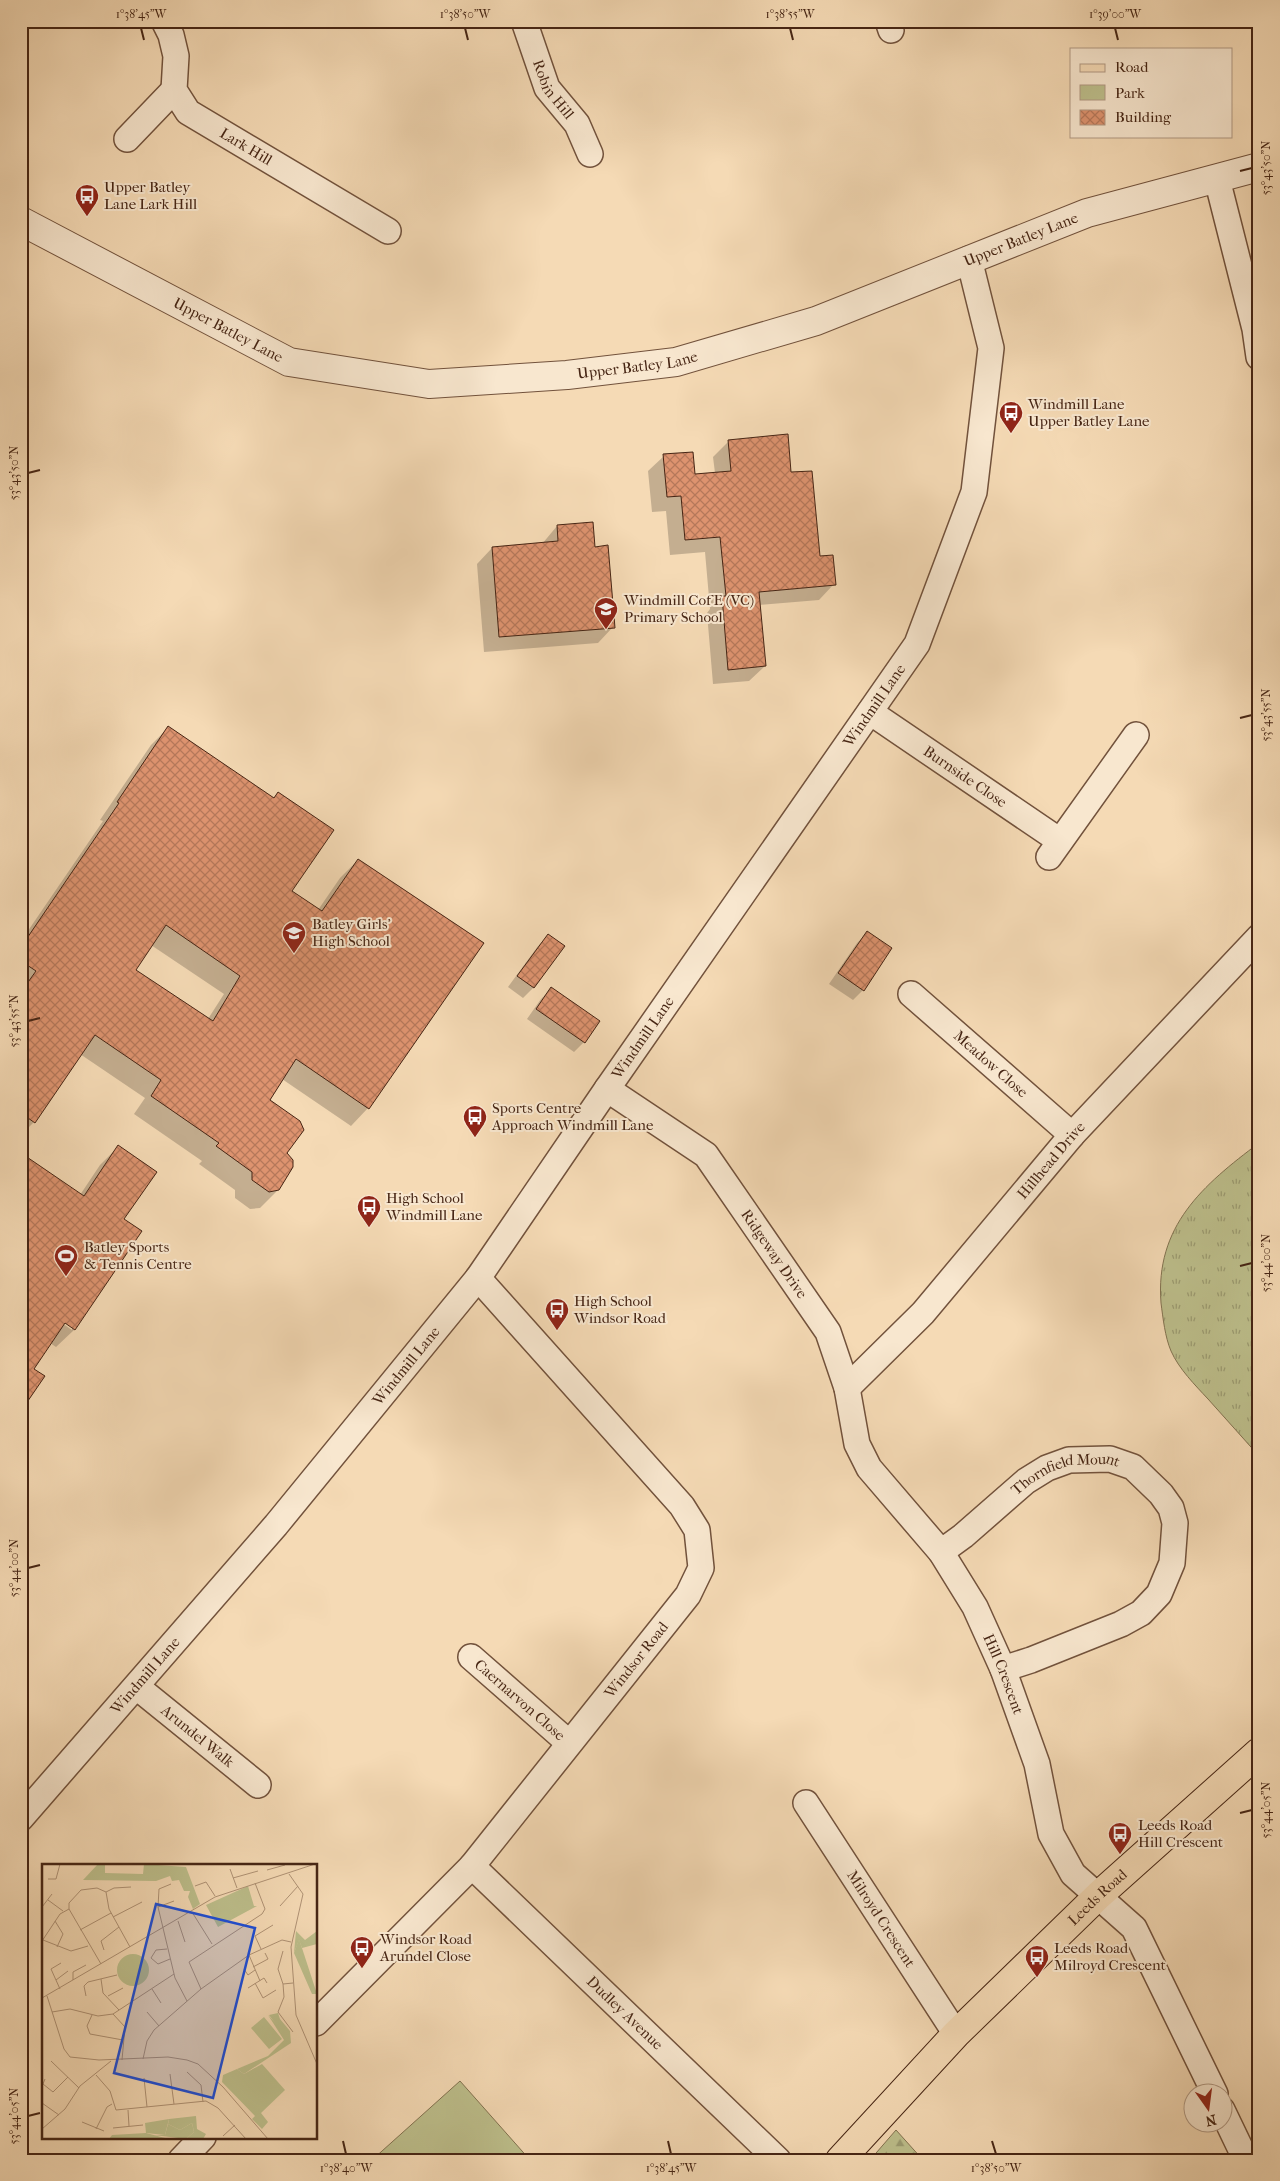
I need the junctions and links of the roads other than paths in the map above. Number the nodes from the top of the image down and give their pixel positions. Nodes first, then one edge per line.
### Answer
1 (164, 21) edge
2 (524, 21) edge
3 (174, 90) junction
4 (128, 139) dead end
5 (590, 154) dead end
6 (1259, 167) edge
7 (1216, 179) junction
8 (21, 221) edge
9 (388, 231) dead end
10 (969, 260) junction
11 (1259, 357) edge
12 (870, 712) junction
13 (1136, 735) dead end
14 (1259, 937) edge
15 (911, 994) dead end
16 (607, 1089) junction
17 (1072, 1135) junction
18 (478, 1278) junction
19 (847, 1388) junction
20 (869, 1468) joint
21 (941, 1552) junction
22 (471, 1657) dead end
23 (1003, 1670) junction
24 (137, 1687) junction
25 (569, 1743) junction
26 (1259, 1752) edge
27 (258, 1785) dead end
28 (806, 1803) dead end
29 (21, 1818) edge
30 (472, 1866) junction
31 (1099, 1895) junction
32 (318, 2021) edge
33 (956, 2034) junction
34 (1210, 2084) edge
35 (1230, 2134) edge
36 (202, 2138) edge
37 (1237, 2156) edge
38 (181, 2160) edge
39 (778, 2160) edge
40 (840, 2160) edge

1 - 3 street
2 - 5 street, Robin Hill
3 - 4 street
3 - 9 street, Lark Hill
6 - 7 street, Upper Batley Lane
7 - 10 street, Upper Batley Lane
7 - 11 street
8 - 10 street, Upper Batley Lane
10 - 12 street, Windmill Lane
12 - 13 street, Burnside Close
12 - 16 street, Windmill Lane
14 - 17 street, Hillhead Drive
15 - 17 street, Meadow Close
16 - 18 street, Windmill Lane
16 - 19 street, Ridgeway Drive
17 - 19 street, Hillhead Drive
18 - 24 street, Windmill Lane
18 - 25 street, Windsor Road
19 - 20 street, Ridgeway Drive
20 - 21 street, Hill Crescent
21 - 23 street, Hill Crescent
21 - 23 street, Thornfield Mount
22 - 25 street, Caernarvon Close
23 - 31 street, Hill Crescent
24 - 27 street, Arundel Walk
24 - 29 street, Windmill Lane
25 - 30 street, Windsor Road
26 - 31 main road, Leeds Road
28 - 33 street, Milroyd Crescent
30 - 32 street, Windsor Road
30 - 39 street, Dudley Avenue
31 - 33 main road, Leeds Road
31 - 34 street, Hill Crescent
33 - 40 main road, Leeds Road
35 - 37 street
36 - 38 street

